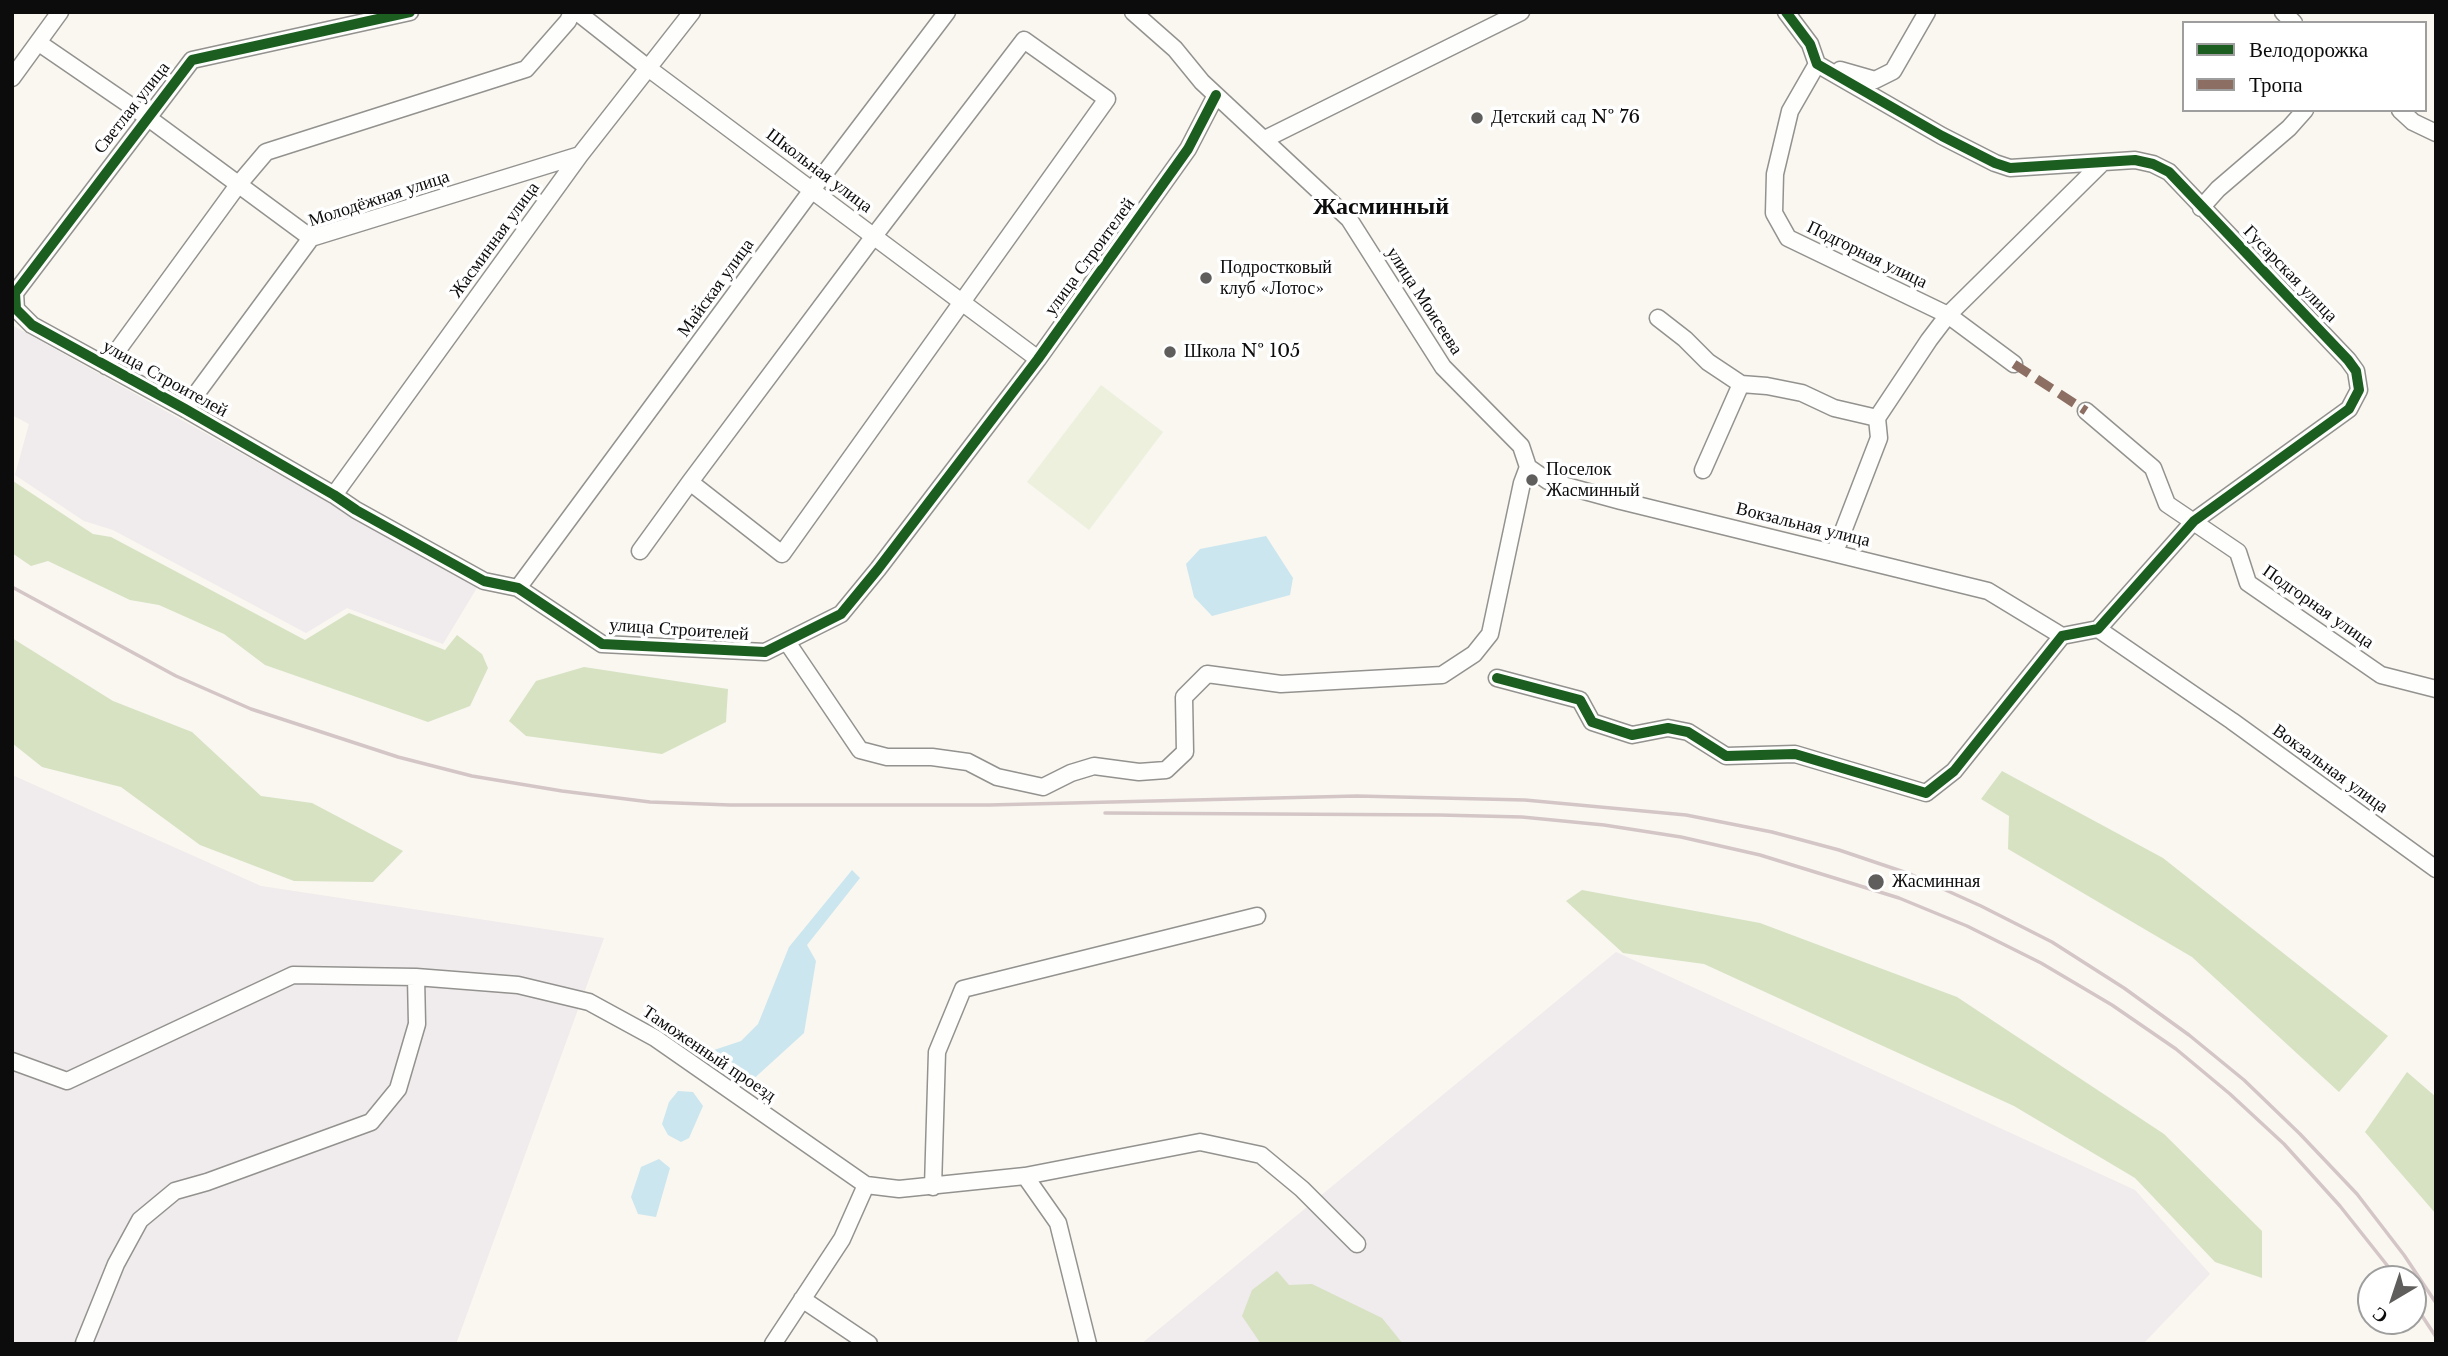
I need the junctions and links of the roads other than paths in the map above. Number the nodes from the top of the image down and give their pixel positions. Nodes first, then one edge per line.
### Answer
1 (60, 12) edge
2 (410, 12) edge
3 (574, 12) edge
4 (692, 12) edge
5 (947, 12) edge
6 (1133, 12) edge
7 (1521, 12) edge
8 (1786, 12) edge
9 (1927, 12) edge
10 (39, 43) junction
11 (1817, 64) junction
12 (648, 68) junction
13 (12, 78) edge
14 (1216, 95) junction
15 (2303, 112) edge
16 (2402, 112) edge
17 (147, 117) junction
18 (2436, 133) edge
19 (1265, 139) junction
20 (580, 155) junction
21 (2102, 163) junction
22 (238, 185) junction
23 (812, 190) junction
24 (2202, 208) junction
25 (874, 236) junction
26 (311, 239) junction
27 (963, 303) junction
28 (1948, 315) junction
29 (1658, 318) dead end
30 (32, 325) joint
31 (1038, 359) junction
32 (2014, 364) dead end
33 (106, 366) junction
34 (1741, 384) junction
35 (185, 409) junction
36 (2086, 411) dead end
37 (1877, 418) junction
38 (1528, 467) junction
39 (1703, 470) dead end
40 (690, 482) junction
41 (334, 495) junction
42 (2194, 521) junction
43 (640, 551) dead end
44 (1835, 552) junction
45 (518, 588) junction
46 (2098, 629) junction
47 (2062, 636) junction
48 (786, 642) junction
49 (1497, 678) dead end
50 (2436, 689) edge
51 (2436, 869) edge
52 (1257, 916) dead end
53 (416, 977) junction
54 (12, 1061) edge
55 (1025, 1177) junction
56 (866, 1185) junction
57 (933, 1187) junction
58 (1357, 1244) dead end
59 (802, 1299) junction
60 (84, 1343) edge
61 (773, 1344) edge
62 (870, 1344) edge
63 (1088, 1344) edge

1 - 10 street
2 - 17 street, Светлая улица
3 - 12 street, Школьная улица
3 - 22 street
4 - 12 street, Жасминная улица
5 - 23 street, Майская улица
6 - 14 street, улица Моисеева
7 - 19 street
8 - 11 street
9 - 11 street
10 - 13 street
10 - 17 street
11 - 21 street
11 - 28 street, Подгорная улица
12 - 20 street, Жасминная улица
12 - 23 street, Школьная улица
14 - 19 street, улица Моисеева
14 - 31 street, улица Строителей
15 - 24 street
16 - 18 street
17 - 22 street
17 - 30 street, Светлая улица
19 - 38 street, улица Моисеева
20 - 26 street, Молодёжная улица
20 - 41 street, Жасминная улица
21 - 24 street, Гусарская улица
21 - 28 street
22 - 26 street
22 - 33 street
23 - 25 street, Школьная улица
23 - 45 street, Майская улица
24 - 42 street, Гусарская улица
25 - 27 street, Школьная улица
25 - 27 street
25 - 40 street
26 - 35 street, Молодёжная улица
27 - 31 street, Школьная улица
27 - 40 street
28 - 32 street, Подгорная улица
28 - 37 street
29 - 34 street
30 - 33 street, улица Строителей
31 - 48 street, улица Строителей
33 - 35 street, улица Строителей
34 - 37 street
34 - 39 street
35 - 41 street, улица Строителей
36 - 42 street, Подгорная улица
37 - 44 street
38 - 44 street, Вокзальная улица
38 - 48 street
40 - 43 street
41 - 45 street, улица Строителей
42 - 46 street
42 - 50 street, Подгорная улица
44 - 47 street, Вокзальная улица
45 - 48 street, улица Строителей
46 - 47 street
46 - 51 street, Вокзальная улица
47 - 49 street
52 - 57 street
53 - 54 street, Таможенный проезд
53 - 56 street, Таможенный проезд
53 - 60 street
55 - 57 street, Таможенный проезд
55 - 58 street, Таможенный проезд
55 - 63 street
56 - 57 street, Таможенный проезд
56 - 59 street
59 - 61 street
59 - 62 street

